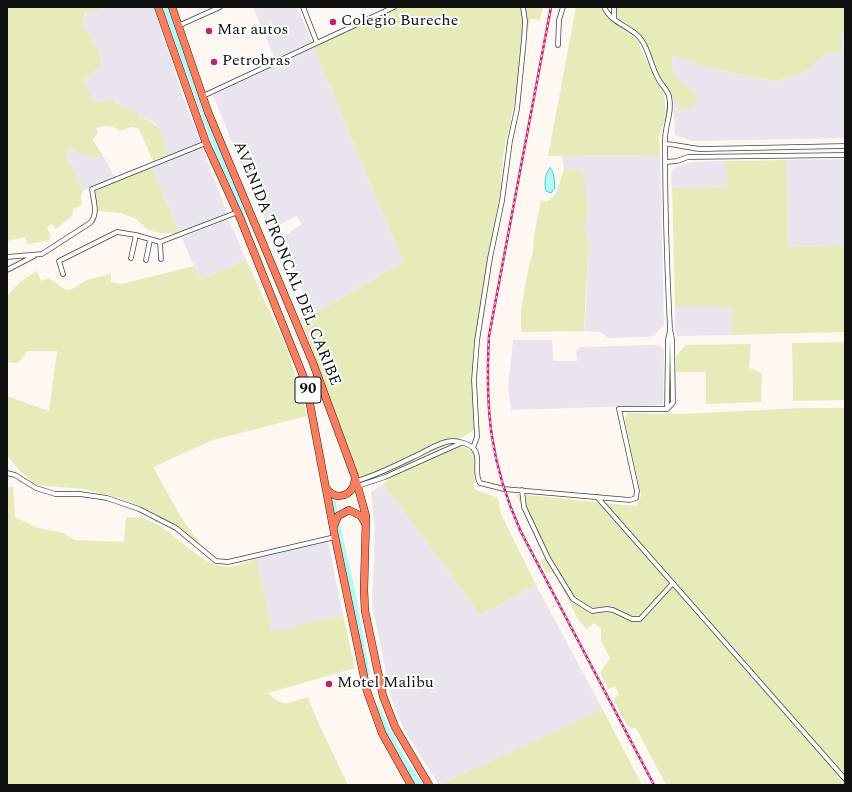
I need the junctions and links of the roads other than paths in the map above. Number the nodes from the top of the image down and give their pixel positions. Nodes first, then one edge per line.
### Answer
1 (158, 7) edge
2 (172, 7) edge
3 (220, 7) edge
4 (303, 7) edge
5 (394, 7) edge
6 (523, 7) edge
7 (563, 7) edge
8 (604, 7) edge
9 (614, 7) edge
10 (614, 20) junction
11 (178, 26) junction
12 (317, 43) junction
13 (558, 45) dead end
14 (203, 96) junction
15 (206, 143) junction
16 (665, 144) junction
17 (845, 146) edge
18 (845, 155) edge
19 (666, 162) junction
20 (238, 212) junction
21 (136, 235) junction
22 (150, 240) junction
23 (160, 242) junction
24 (34, 256) junction
25 (7, 257) edge
26 (131, 258) dead end
27 (161, 258) dead end
28 (146, 260) dead end
29 (7, 270) edge
30 (63, 274) dead end
31 (473, 448) junction
32 (7, 473) edge
33 (357, 482) junction
34 (326, 488) junction
35 (522, 490) junction
36 (597, 497) junction
37 (366, 527) junction
38 (335, 537) junction
39 (673, 583) junction
40 (845, 779) edge
41 (411, 785) edge
42 (429, 785) edge

1 - 15 highway, AVENIDA TRONCAL DEL CARIBE / 90
2 - 11 highway, AVENIDA TRONCAL DEL CARIBE / 90
3 - 11 street
4 - 12 street
5 - 12 street
6 - 31 street
7 - 13 street
8 - 10 street
9 - 10 street
10 - 16 street
11 - 14 highway, AVENIDA TRONCAL DEL CARIBE / 90
12 - 14 street
14 - 33 highway, AVENIDA TRONCAL DEL CARIBE / 90
15 - 20 highway, AVENIDA TRONCAL DEL CARIBE / 90
15 - 24 street
16 - 17 street
16 - 19 street
18 - 19 street
19 - 36 street
20 - 23 street
20 - 34 highway, AVENIDA TRONCAL DEL CARIBE / 90
21 - 22 street
21 - 26 street
21 - 30 street
22 - 23 street
22 - 28 street
23 - 27 street
24 - 25 street
24 - 29 street
31 - 33 street
31 - 35 street
32 - 38 street
33 - 34 highway
33 - 37 highway, AVENIDA TRONCAL DEL CARIBE / 90
34 - 38 highway, AVENIDA TRONCAL DEL CARIBE / 90
35 - 36 street
35 - 39 street
36 - 39 street
37 - 38 highway
37 - 42 highway, AVENIDA TRONCAL DEL CARIBE / 90
38 - 41 highway, AVENIDA TRONCAL DEL CARIBE / 90
39 - 40 street

